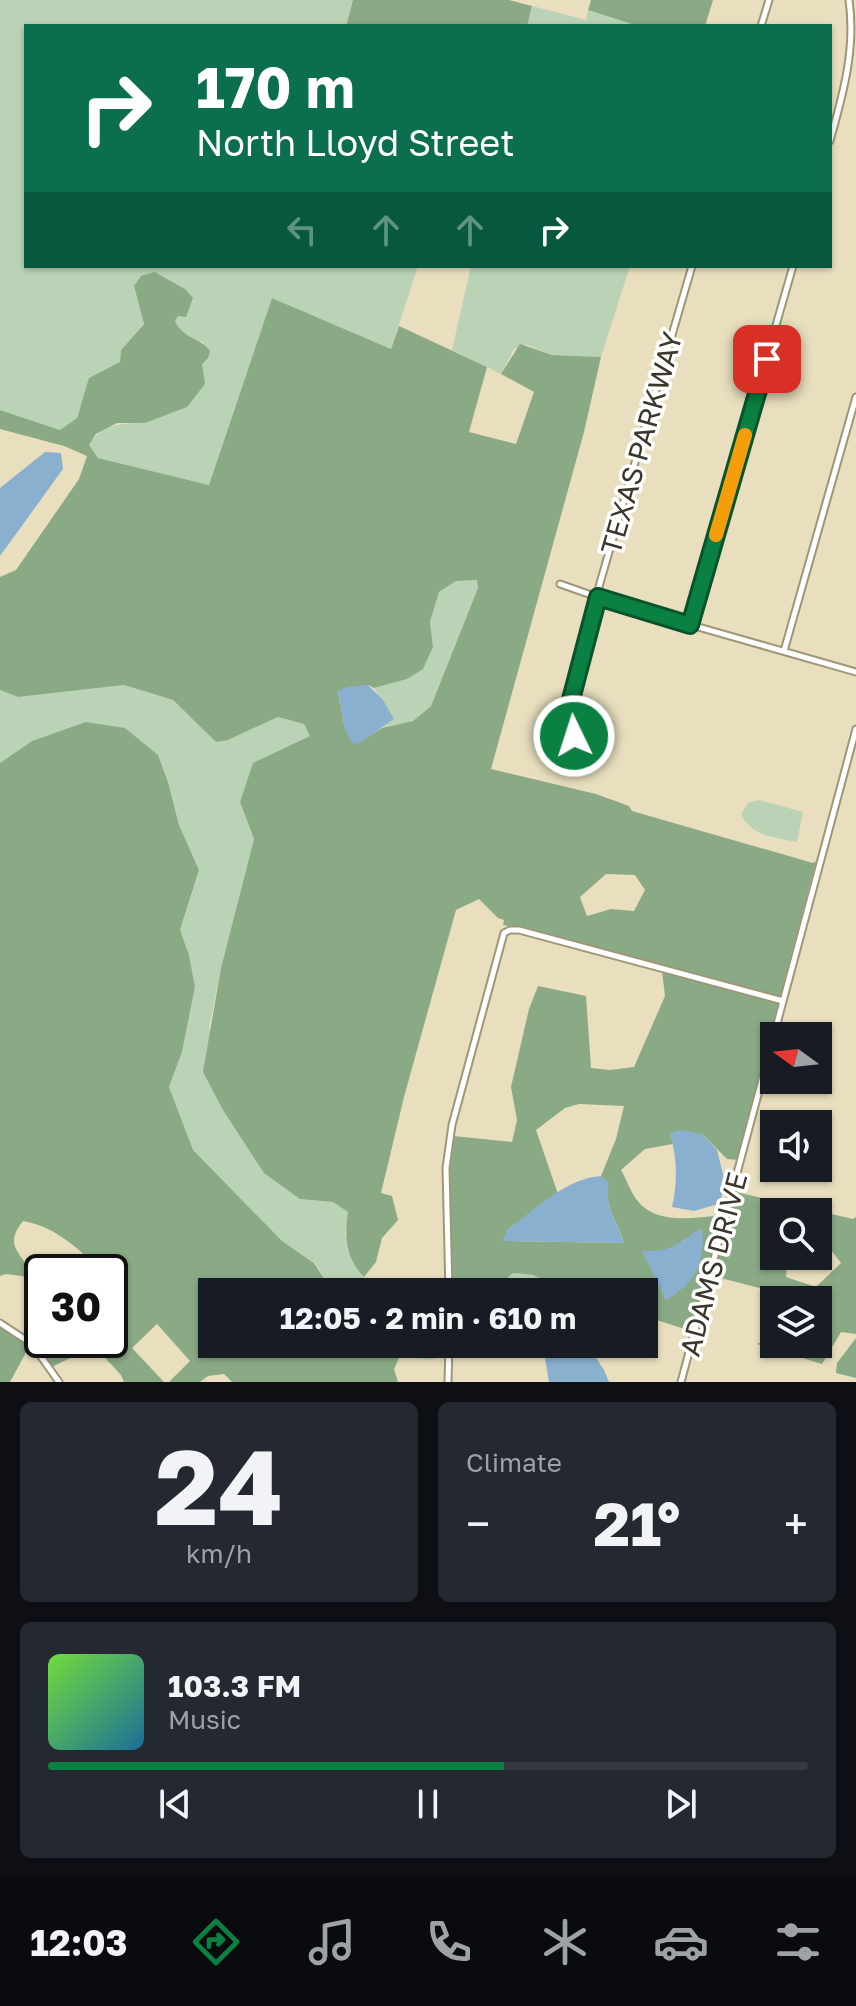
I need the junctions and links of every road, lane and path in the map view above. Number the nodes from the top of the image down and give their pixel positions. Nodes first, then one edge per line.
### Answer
1 (769, 0) edge
2 (849, 0) edge
3 (762, 24) edge
4 (855, 32) edge
5 (832, 134) edge
6 (691, 268) edge
7 (792, 268) edge
8 (856, 397) edge
9 (560, 584) dead end
10 (598, 597) junction
11 (690, 625) junction
12 (784, 651) junction
13 (856, 672) edge
14 (856, 729) edge
15 (594, 742) dead end
16 (783, 1001) junction
17 (449, 1278) edge
18 (0, 1323) edge
19 (449, 1358) edge
20 (59, 1382) edge
21 (448, 1382) edge
22 (681, 1382) edge

1 - 3 street
2 - 4 street
4 - 5 street
6 - 10 street, TEXAS PARKWAY
7 - 11 street
8 - 12 street
9 - 10 street
10 - 11 street
10 - 15 street, TEXAS PARKWAY
11 - 12 street
12 - 13 street
14 - 16 street, ADAMS DRIVE
16 - 17 street
16 - 22 street, ADAMS DRIVE
18 - 20 street
19 - 21 street

